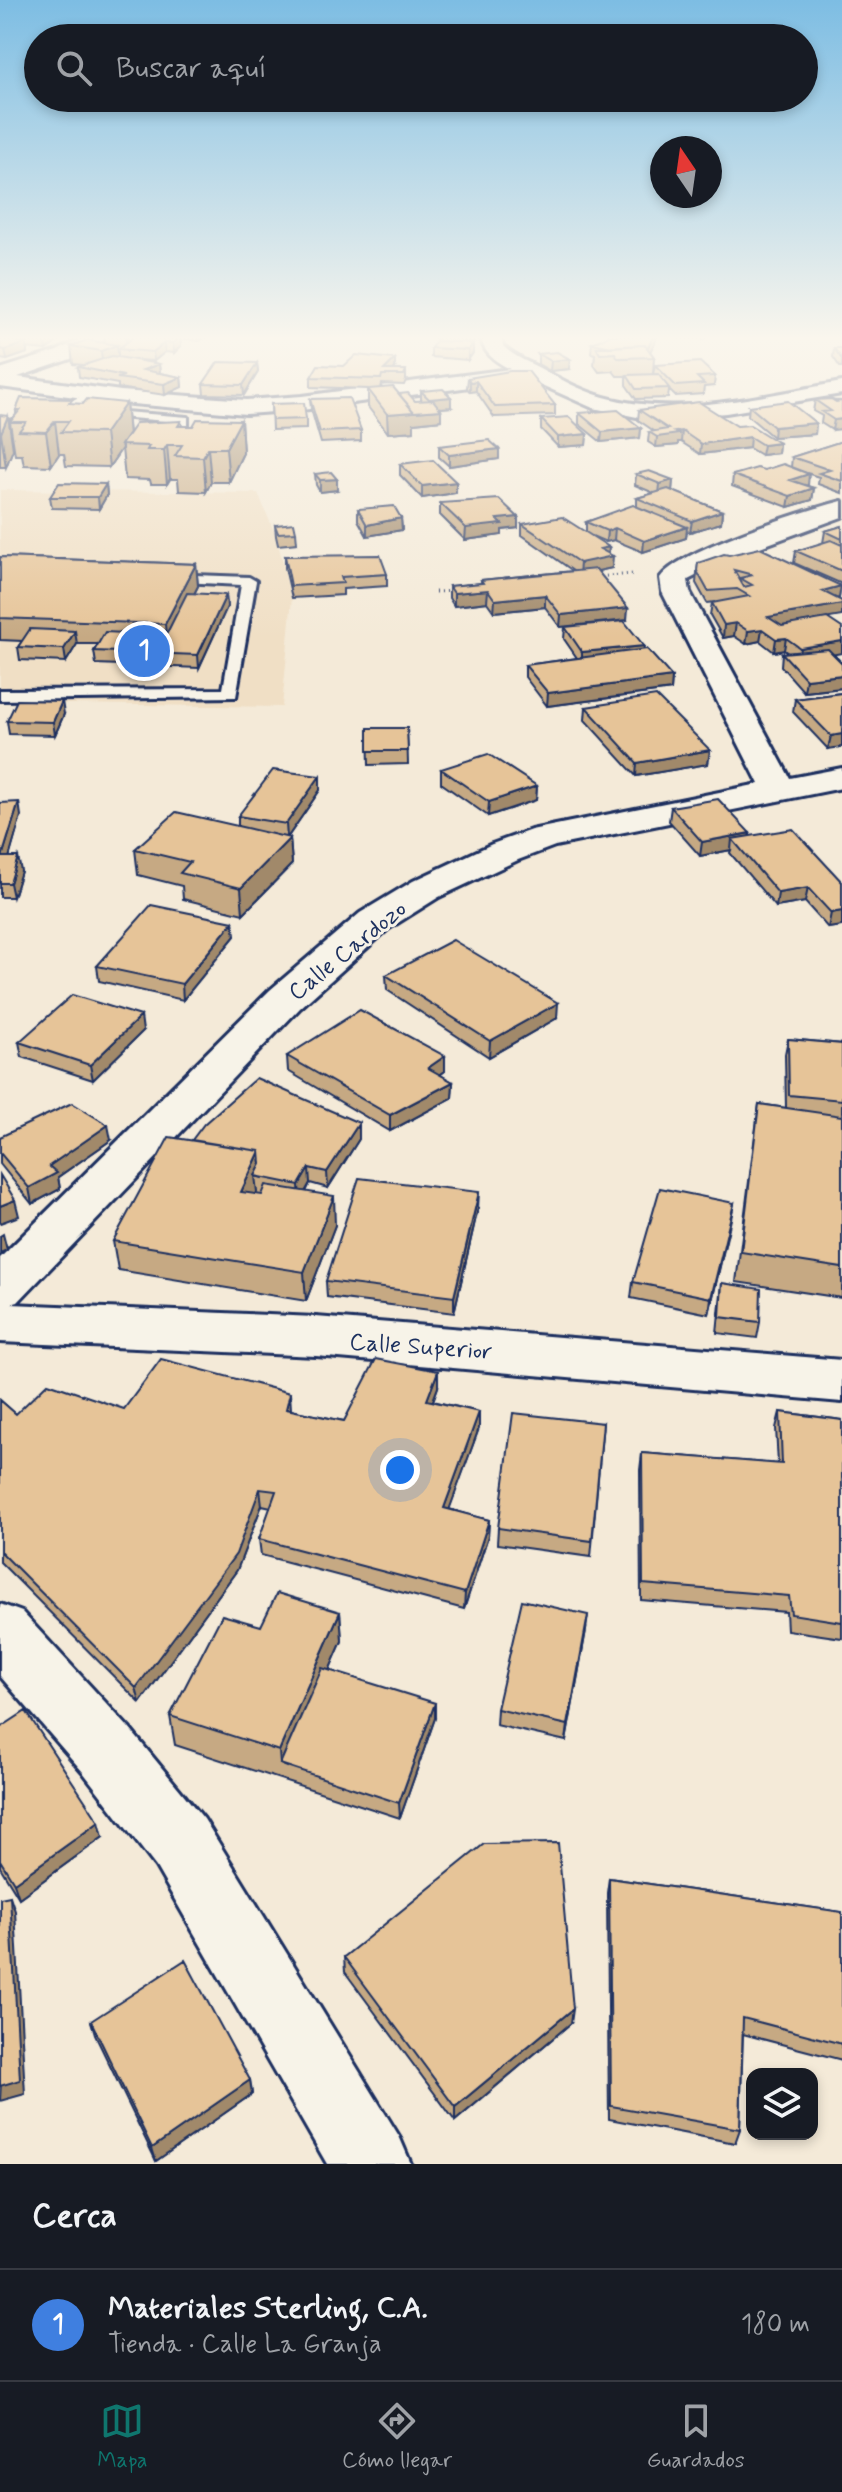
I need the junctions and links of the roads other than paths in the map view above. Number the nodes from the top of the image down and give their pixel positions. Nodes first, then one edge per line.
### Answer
1 (183, 436) edge
2 (182, 442) edge
3 (842, 509) edge
4 (151, 578) edge
5 (0, 695) edge
6 (842, 778) edge
7 (779, 790) junction
8 (0, 1289) edge
9 (0, 1323) edge
10 (842, 1381) edge
11 (0, 1631) edge
12 (371, 2164) edge

1 - 2 lane
3 - 7 street
4 - 5 lane
6 - 7 street, Calle Cardozo
7 - 8 street, Calle Cardozo
9 - 10 street, Calle Superior
11 - 12 street

